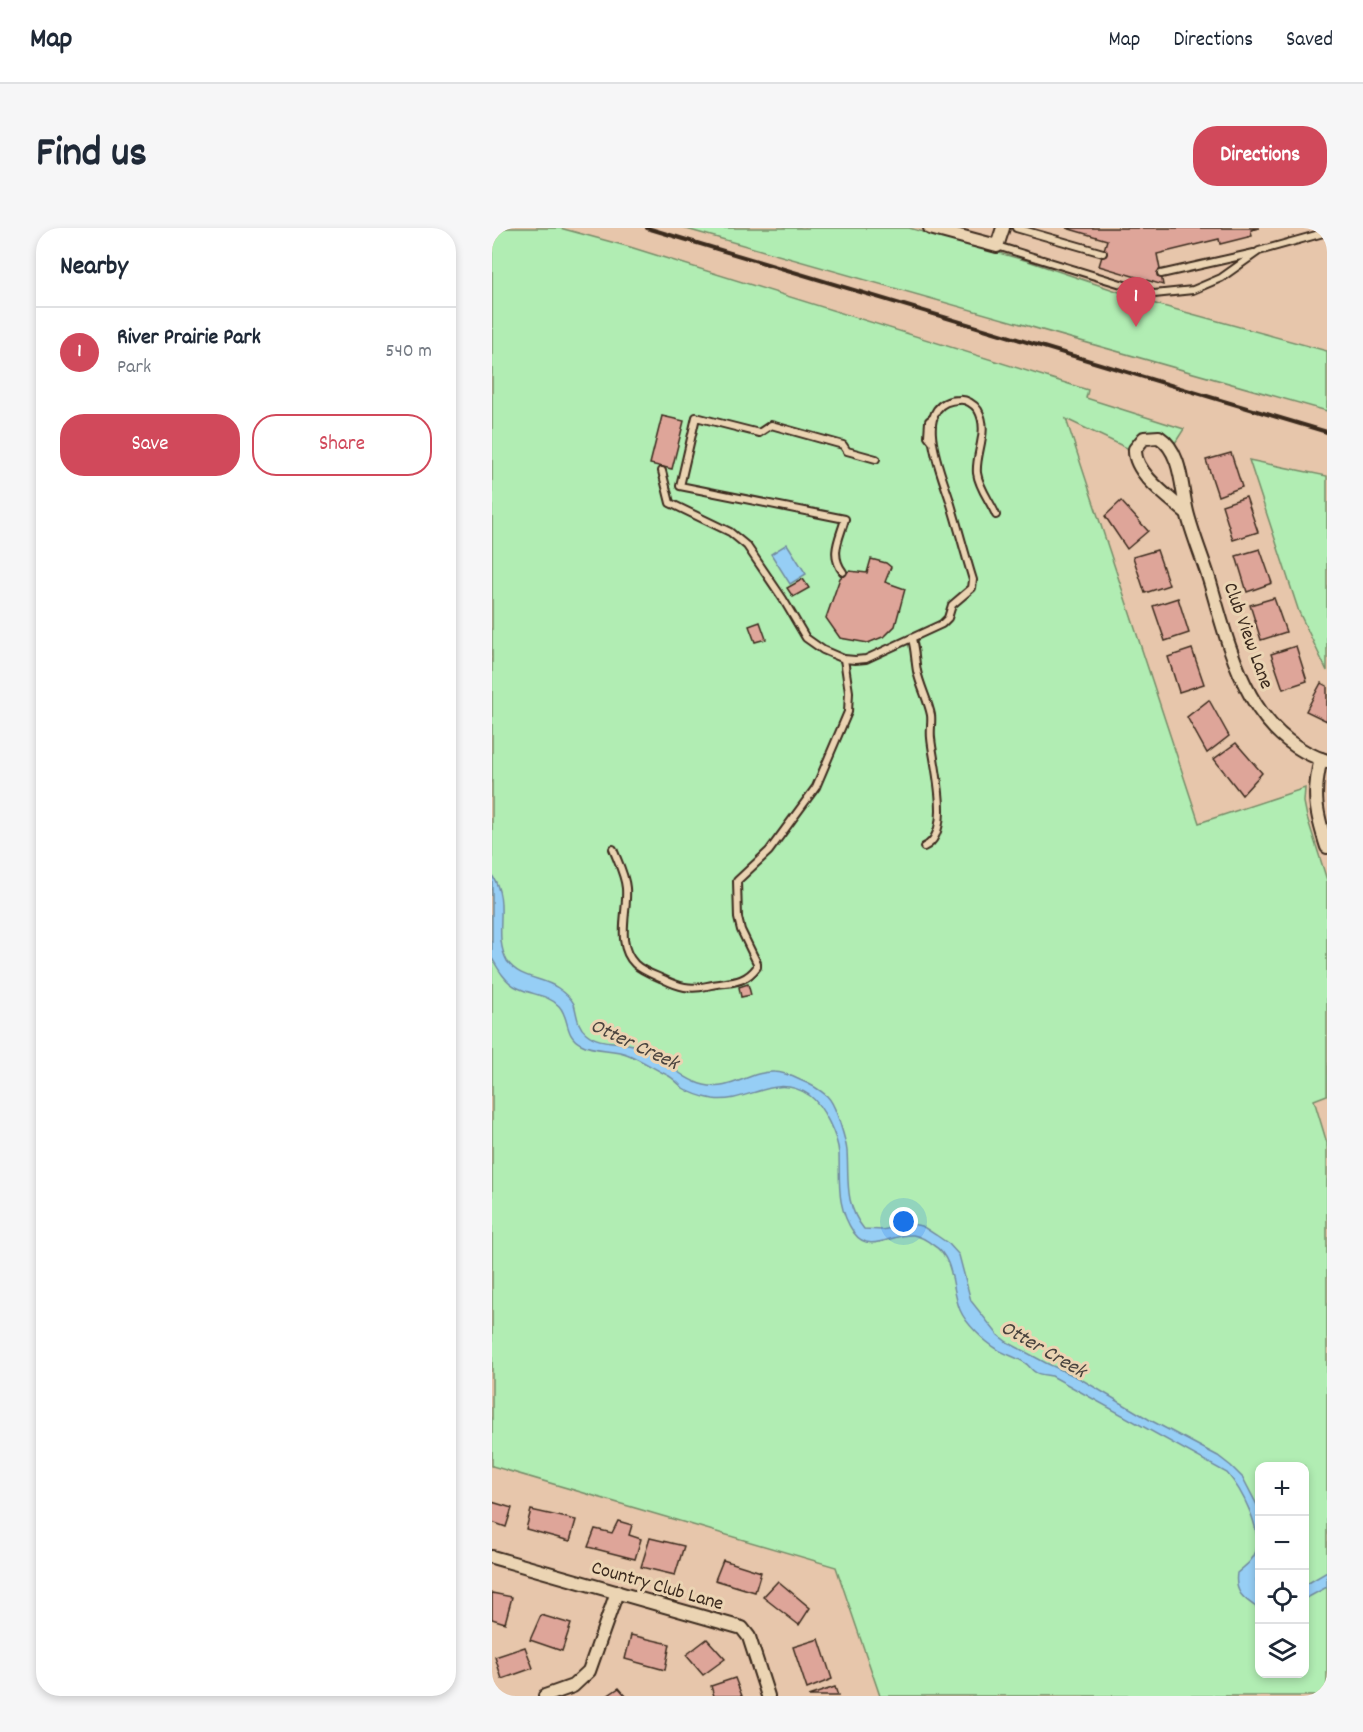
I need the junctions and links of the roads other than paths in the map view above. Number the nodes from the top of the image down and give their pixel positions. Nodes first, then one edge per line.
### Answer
1 (930, 228) edge
2 (1003, 228) edge
3 (1016, 228) edge
4 (1327, 231) edge
5 (997, 246) junction
6 (1259, 251) junction
7 (1103, 253) dead end
8 (1161, 274) dead end
9 (876, 459) dead end
10 (662, 471) dead end
11 (1187, 513) junction
12 (996, 515) dead end
13 (843, 572) dead end
14 (912, 639) junction
15 (844, 659) junction
16 (1324, 760) edge
17 (924, 847) dead end
18 (1327, 847) edge
19 (613, 849) dead end
20 (492, 1557) edge
21 (617, 1592) junction
22 (545, 1696) edge
23 (768, 1696) edge

1 - 5 street
2 - 5 street
3 - 7 lane
4 - 6 lane
5 - 6 lane
6 - 8 lane
9 - 13 lane
10 - 15 lane
11 - 11 street, Club View Lane
11 - 16 street, Club View Lane
12 - 14 lane
14 - 15 lane
14 - 17 lane
15 - 19 lane
16 - 18 street, Club View Lane
20 - 21 street, Country Club Lane
21 - 22 street
21 - 23 street, Country Club Lane

